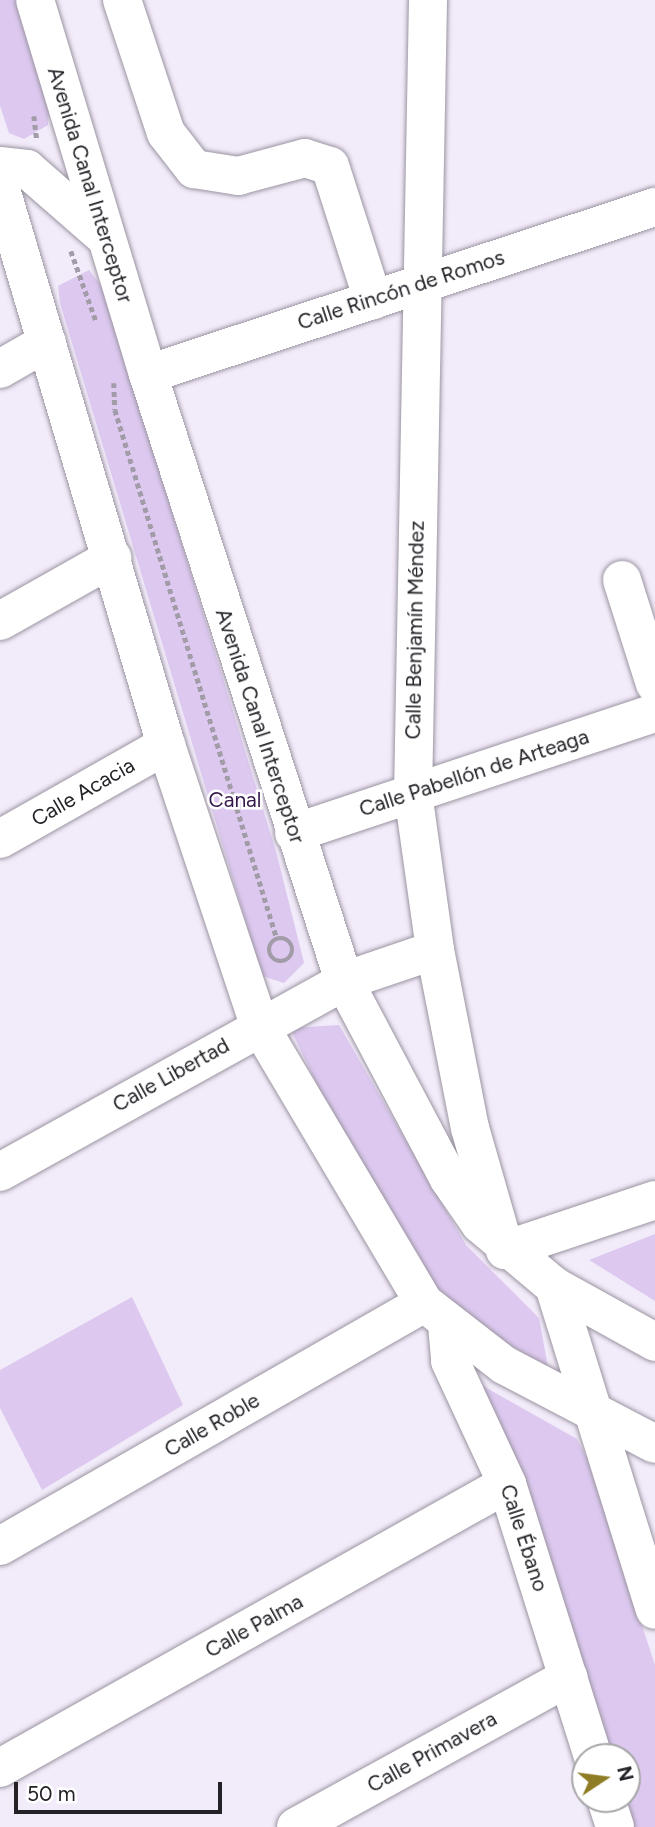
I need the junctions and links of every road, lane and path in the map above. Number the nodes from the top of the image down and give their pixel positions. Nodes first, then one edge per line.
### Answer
1 (35, 0) edge
2 (122, 0) edge
3 (428, 0) edge
4 (0, 166) edge
5 (0, 186) edge
6 (655, 207) edge
7 (105, 237) junction
8 (80, 281) dead end
9 (418, 284) junction
10 (373, 300) junction
11 (105, 331) dead end
12 (47, 342) junction
13 (0, 369) edge
14 (131, 374) junction
15 (112, 558) junction
16 (622, 580) dead end
17 (0, 621) edge
18 (655, 684) edge
19 (655, 713) edge
20 (166, 745) junction
21 (413, 793) junction
22 (294, 833) junction
23 (0, 839) edge
24 (277, 939) junction
25 (435, 950) junction
26 (344, 981) junction
27 (259, 1025) junction
28 (0, 1172) edge
29 (655, 1200) edge
30 (505, 1250) junction
31 (555, 1286) junction
32 (436, 1313) junction
33 (655, 1342) edge
34 (589, 1407) junction
35 (655, 1444) edge
36 (507, 1484) junction
37 (0, 1546) edge
38 (655, 1609) edge
39 (569, 1677) junction
40 (589, 1743) edge
41 (0, 1768) edge
42 (296, 1827) edge

1 - 7 street, Avenida Canal Interceptor
2 - 10 street
3 - 9 street, Calle Benjamín Méndez
4 - 7 street
5 - 12 street
6 - 9 street, Calle Rincón de Romos
7 - 14 street, Avenida Canal Interceptor
8 - 11 path
9 - 10 street, Calle Rincón de Romos
9 - 21 street, Calle Benjamín Méndez
10 - 14 street, Calle Rincón de Romos
12 - 13 street
12 - 15 street
14 - 22 street, Avenida Canal Interceptor
14 - 24 path
15 - 17 street
15 - 20 street
16 - 18 street
19 - 21 street, Calle Pabellón de Arteaga
20 - 23 street, Calle Acacia
20 - 27 street
21 - 22 street, Calle Pabellón de Arteaga
21 - 25 street, Calle Benjamín Méndez
22 - 26 street, Avenida Canal Interceptor
24 - 24 path
25 - 26 street, Calle Libertad
25 - 30 street, Calle Benjamín Méndez
26 - 27 street, Calle Libertad
26 - 30 street, Avenida Canal Interceptor
27 - 28 street, Calle Libertad
27 - 32 street
29 - 30 street
30 - 31 street, Avenida Canal Interceptor
31 - 33 street, Avenida Canal Interceptor
31 - 34 street
32 - 34 street
32 - 36 street, Calle Ébano
32 - 37 street, Calle Roble
34 - 35 street
34 - 38 street
36 - 39 street, Calle Ébano
36 - 41 street, Calle Palma
39 - 40 street, Calle Ébano
39 - 42 street, Calle Primavera

